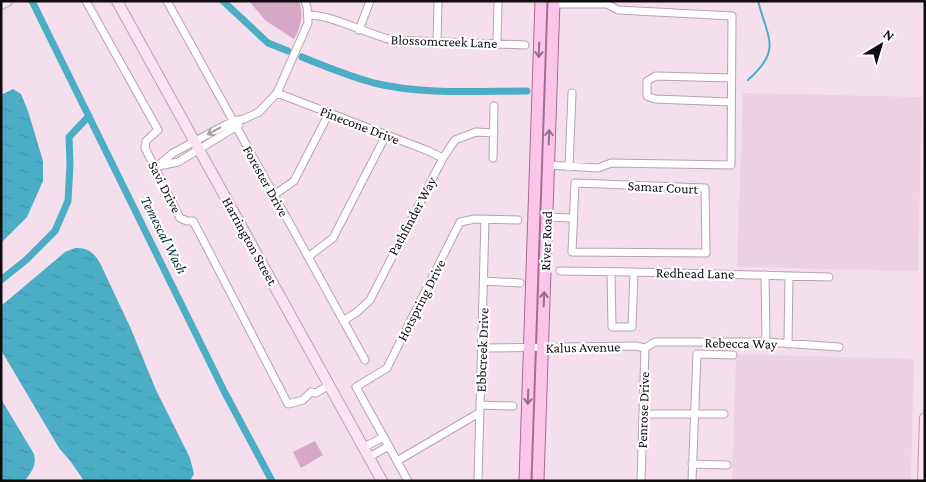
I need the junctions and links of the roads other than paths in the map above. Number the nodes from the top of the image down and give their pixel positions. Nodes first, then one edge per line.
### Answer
1 (86, 1) edge
2 (117, 1) edge
3 (167, 1) edge
4 (305, 1) edge
5 (370, 1) edge
6 (438, 1) edge
7 (498, 1) edge
8 (541, 1) edge
9 (554, 3) edge
10 (308, 15) junction
11 (359, 30) junction
12 (437, 42) junction
13 (497, 43) junction
14 (524, 45) dead end
15 (731, 78) junction
16 (277, 93) junction
17 (572, 93) dead end
18 (731, 102) junction
19 (494, 106) dead end
20 (329, 113) junction
21 (234, 124) junction
22 (494, 133) junction
23 (386, 135) junction
24 (197, 145) junction
25 (443, 158) junction
26 (493, 158) dead end
27 (548, 165) junction
28 (157, 167) junction
29 (569, 167) junction
30 (274, 195) junction
31 (547, 217) junction
32 (572, 218) junction
33 (485, 219) junction
34 (518, 220) dead end
35 (308, 257) junction
36 (560, 272) dead end
37 (611, 272) junction
38 (634, 272) junction
39 (765, 275) junction
40 (789, 276) junction
41 (829, 277) dead end
42 (484, 282) junction
43 (520, 283) dead end
44 (343, 321) junction
45 (766, 342) junction
46 (788, 344) junction
47 (839, 347) dead end
48 (482, 348) junction
49 (530, 348) junction
50 (543, 348) junction
51 (646, 348) junction
52 (733, 355) dead end
53 (365, 360) dead end
54 (329, 385) junction
55 (513, 406) dead end
56 (479, 409) junction
57 (643, 414) junction
58 (693, 414) junction
59 (724, 414) dead end
60 (925, 418) edge
61 (384, 436) junction
62 (389, 446) junction
63 (366, 452) junction
64 (397, 461) junction
65 (692, 464) junction
66 (727, 465) dead end
67 (382, 481) edge
68 (408, 481) edge
69 (478, 481) edge
70 (525, 481) edge
71 (538, 481) edge
72 (641, 481) edge
73 (692, 481) edge
74 (923, 481) edge

1 - 28 street, Savi Drive
2 - 24 street, Harrington Street
3 - 21 street, Forester Drive
4 - 10 street
5 - 11 street
6 - 12 street
7 - 13 street
8 -> 49 main road, River Road
9 - 15 street
27 -> 9 main road, River Road
10 - 11 street, Blossomcreek Lane
10 - 16 street
11 - 12 street, Blossomcreek Lane
12 - 13 street, Blossomcreek Lane
13 - 14 street, Blossomcreek Lane
15 - 18 street
15 - 18 street
16 - 20 street, Pinecone Drive
16 - 21 street
17 - 29 street
18 - 29 street
19 - 22 street
20 - 23 street, Pinecone Drive
20 - 30 street
21 - 24 street
21 - 30 street, Forester Drive
22 - 25 street, Pathfinder Way
22 - 26 street
23 - 25 street, Pinecone Drive
23 - 35 street
24 - 28 street
24 - 54 street, Harrington Street
25 - 44 street, Pathfinder Way
27 - 29 street
27 - 31 main road, River Road
28 - 54 street, Savi Drive
30 - 35 street, Forester Drive
31 - 32 street
50 -> 31 main road, River Road
32 - 32 street, Samar Court
33 - 34 street
33 - 42 street, Ebbcreek Drive
33 - 61 street, Hotspring Drive
35 - 44 street, Forester Drive
36 - 37 street, Redhead Lane
37 - 38 street, Redhead Lane
37 - 38 street
38 - 39 street, Redhead Lane
39 - 40 street, Redhead Lane
39 - 45 street
40 - 41 street, Redhead Lane
40 - 46 street
42 - 43 street
42 - 48 street, Ebbcreek Drive
44 - 53 street, Forester Drive
45 - 46 street, Rebecca Way
45 - 51 street, Rebecca Way
46 - 47 street, Rebecca Way
48 - 49 street, Kalus Avenue
48 - 56 street, Ebbcreek Drive
49 - 50 street, Kalus Avenue
49 -> 70 main road, River Road
50 - 51 street, Kalus Avenue
50 - 71 main road, River Road
51 - 57 street, Penrose Drive
52 - 58 street
54 - 63 street, Harrington Street
55 - 56 street
56 - 64 street
56 - 69 street, Ebbcreek Drive
57 - 58 street
57 - 72 street, Penrose Drive
58 - 59 street
58 - 65 street
60 - 74 street
61 - 62 street
61 - 63 street
62 - 63 street
62 - 64 street
63 - 67 street, Harrington Street
64 - 68 street
65 - 66 street
65 - 73 street

